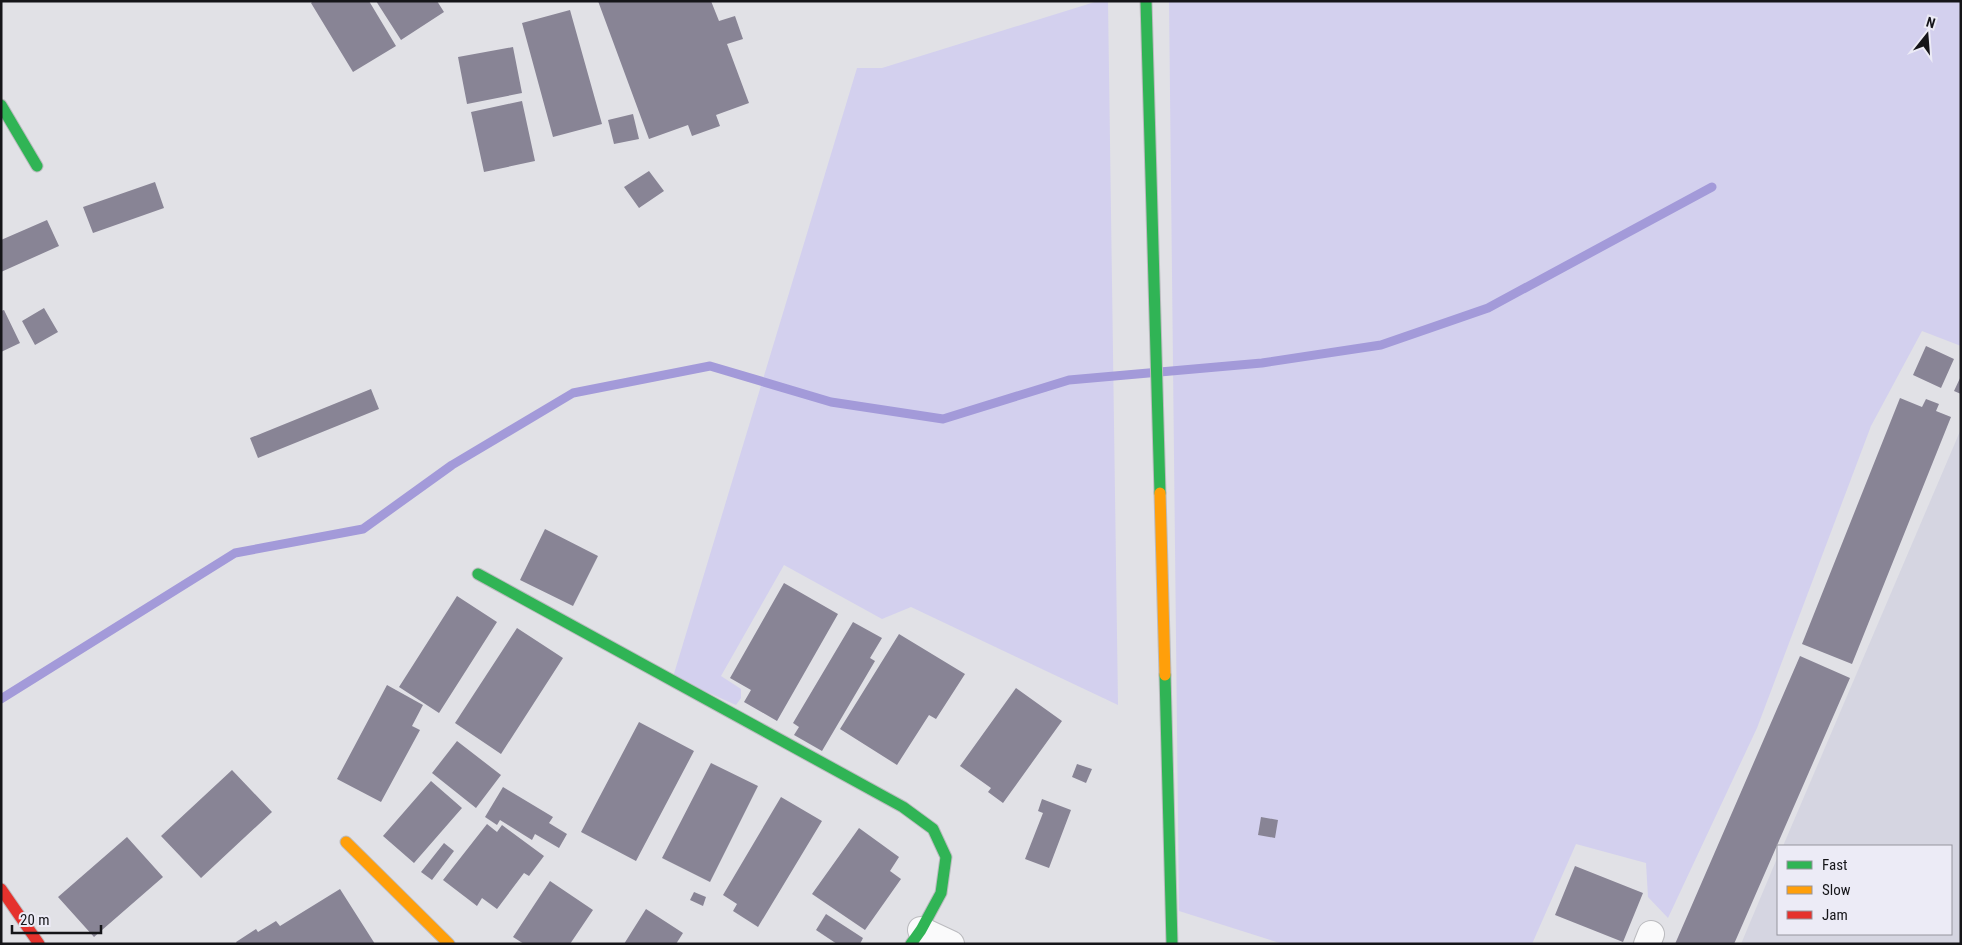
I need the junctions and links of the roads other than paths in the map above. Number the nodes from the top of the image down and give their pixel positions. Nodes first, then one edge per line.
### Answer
1 (1146, 1) edge
2 (1, 104) edge
3 (37, 166) dead end
4 (478, 574) dead end
5 (346, 842) dead end
6 (1, 889) edge
7 (916, 937) edge
8 (39, 944) edge
9 (449, 944) edge
10 (951, 944) edge
11 (1172, 944) edge

1 - 11 street
2 - 3 street
4 - 7 street
5 - 9 street
6 - 8 street
7 - 10 street

